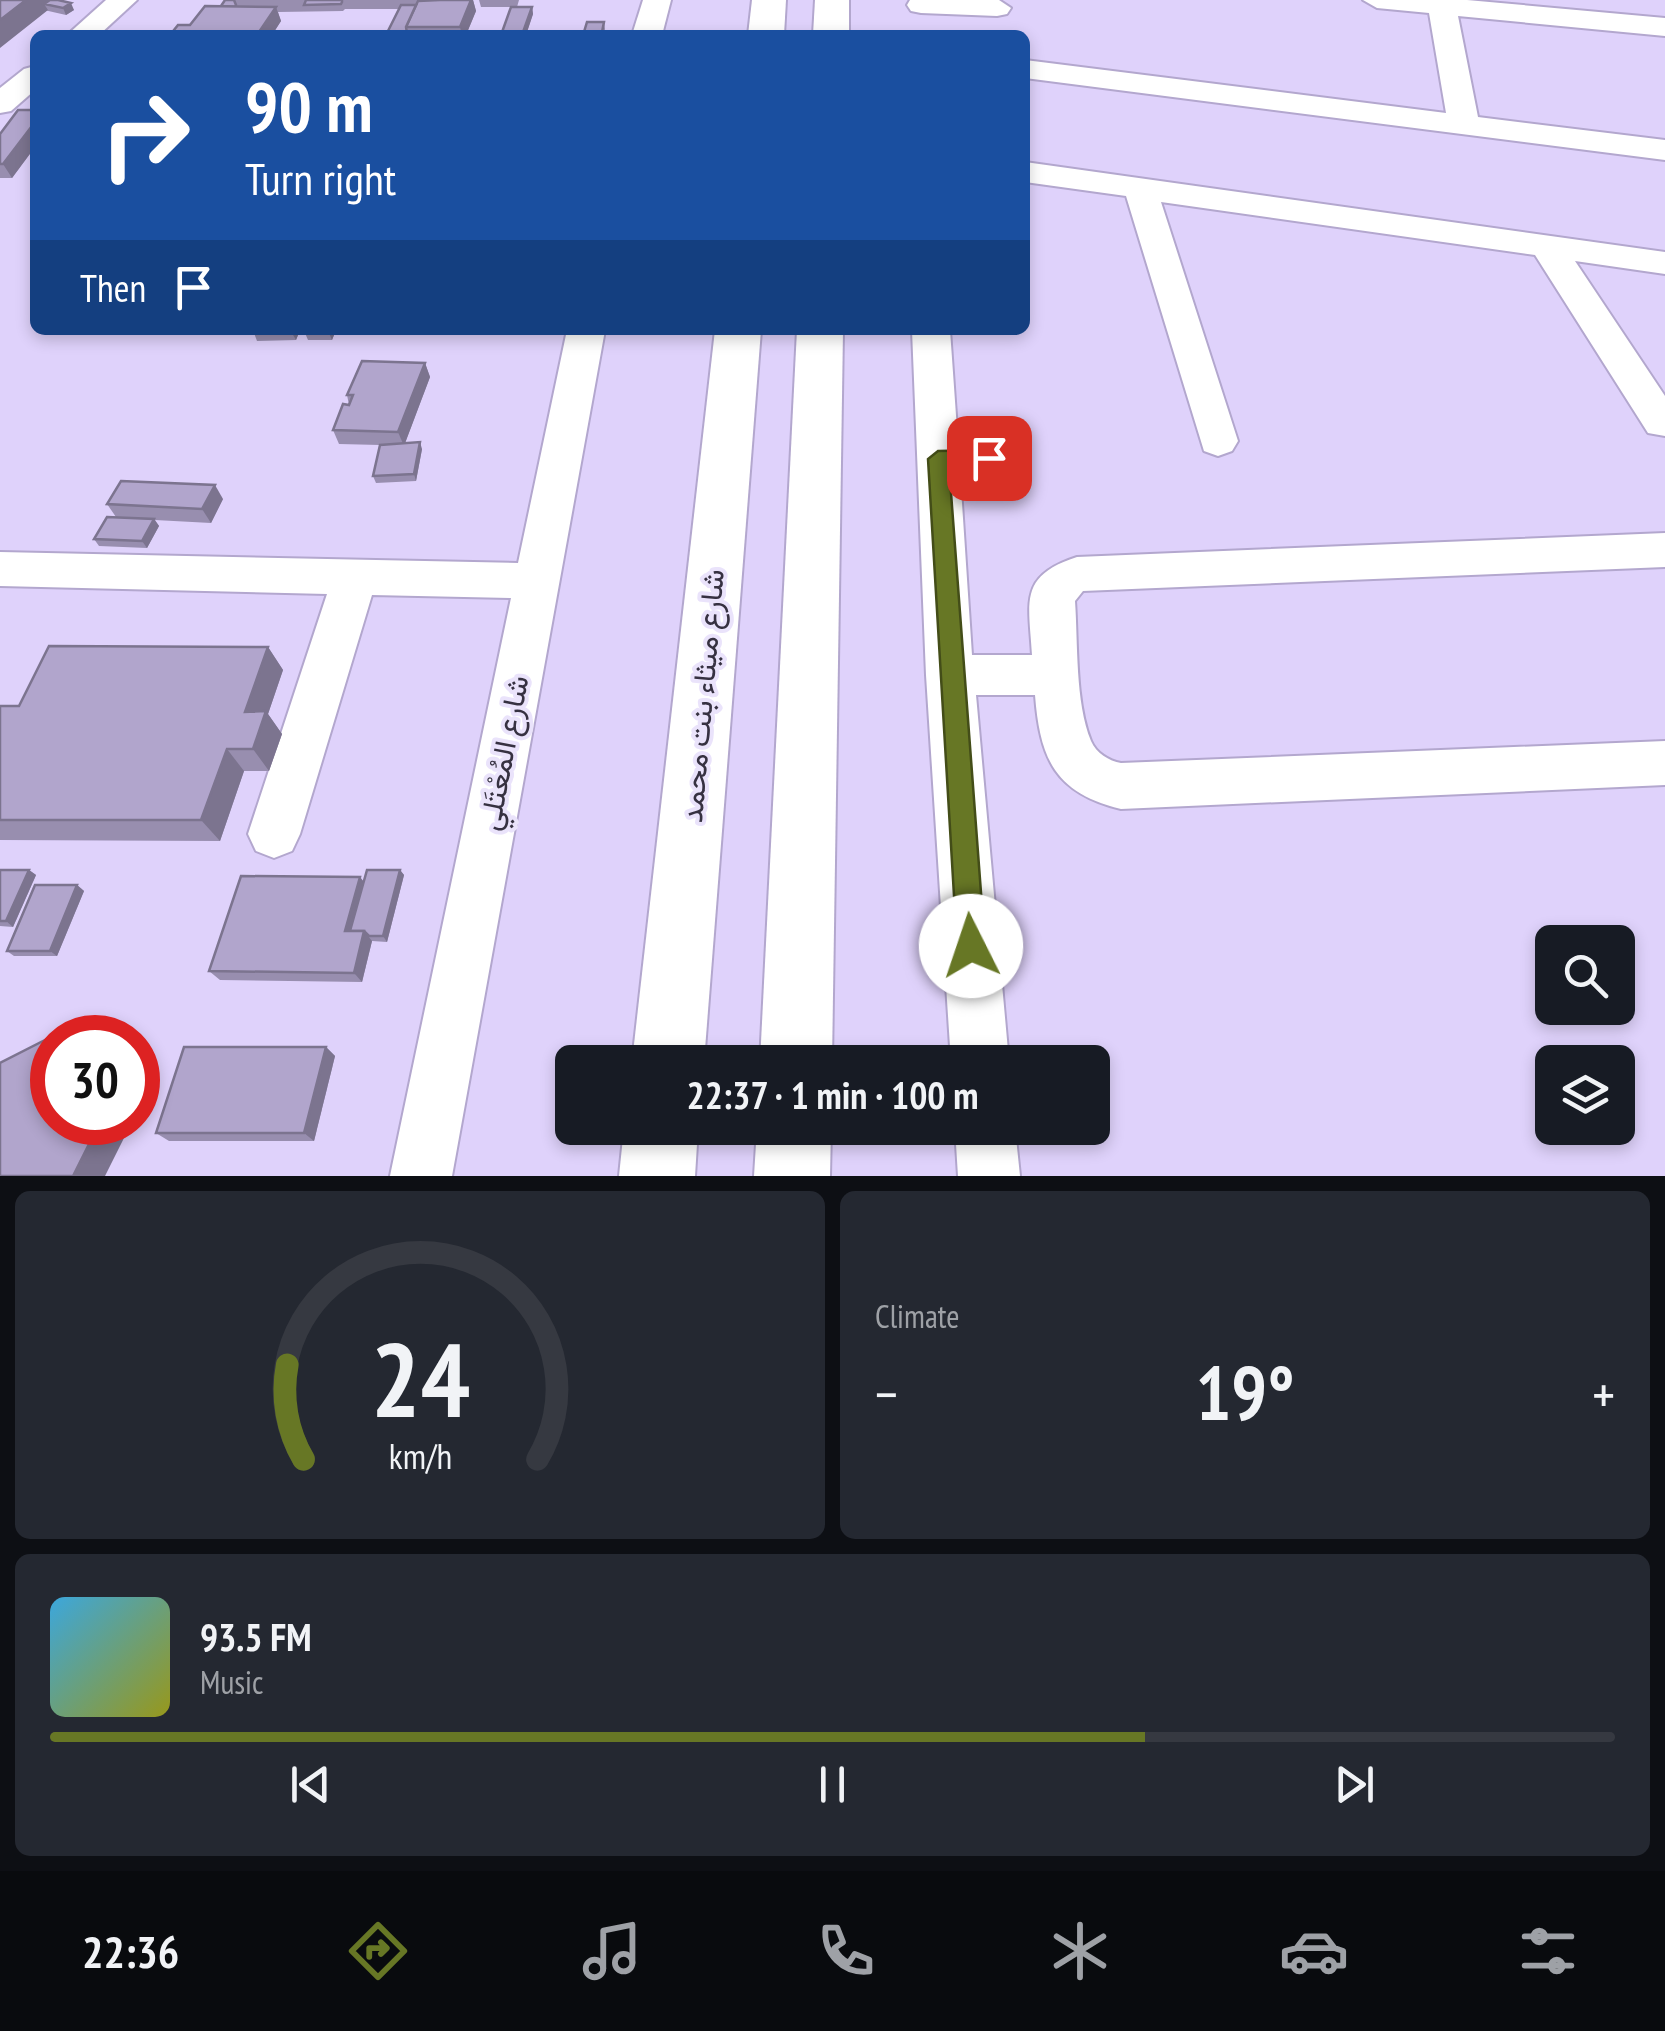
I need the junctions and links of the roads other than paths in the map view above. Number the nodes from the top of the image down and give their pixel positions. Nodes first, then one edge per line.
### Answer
1 (123, 0) edge
2 (656, 0) edge
3 (769, 0) edge
4 (832, 0) edge
5 (1377, 0) edge
6 (1442, 6) junction
7 (921, 13) edge
8 (995, 15) edge
9 (1665, 26) edge
10 (88, 30) edge
11 (648, 30) edge
12 (766, 30) edge
13 (831, 30) edge
14 (1030, 70) edge
15 (30, 78) edge
16 (1421, 88) dead end
17 (1458, 92) junction
18 (0, 104) edge
19 (1464, 124) junction
20 (1665, 150) edge
21 (1031, 176) edge
22 (1141, 191) junction
23 (1547, 246) junction
24 (1665, 263) edge
25 (585, 335) edge
26 (738, 335) edge
27 (820, 335) edge
28 (931, 335) edge
29 (1662, 422) dead end
30 (1218, 441) dead end
31 (989, 458) dead end
32 (938, 459) junction
33 (1665, 550) edge
34 (0, 570) edge
35 (355, 577) junction
36 (538, 581) junction
37 (949, 664) junction
38 (1058, 664) junction
39 (1665, 763) edge
40 (274, 834) dead end
41 (670, 1045) edge
42 (797, 1045) edge
43 (979, 1045) edge
44 (660, 1145) edge
45 (793, 1145) edge
46 (986, 1145) edge
47 (421, 1176) edge
48 (657, 1176) edge
49 (792, 1176) edge
50 (989, 1176) edge

1 - 10 street
2 - 11 street
3 - 12 main road
4 - 13 main road
5 - 6 street
6 - 9 street
6 - 17 street
7 - 8 street
14 - 19 street
15 - 18 street
16 - 17 street
17 - 19 street
19 - 20 street
21 - 22 street
22 - 23 street
22 - 30 street
23 - 24 street
23 - 29 street
25 - 36 street, شارع المُعْتَلي
26 - 41 main road, شارع ميثاء بنت محمد
27 - 42 main road
28 - 32 street
31 - 32 street
32 - 37 street
33 - 38 street
34 - 35 street
35 - 36 street
35 - 40 street
36 - 47 street, شارع المُعْتَلي
37 - 38 street
37 - 43 street
38 - 39 street
44 - 48 main road
45 - 49 main road
46 - 50 street

